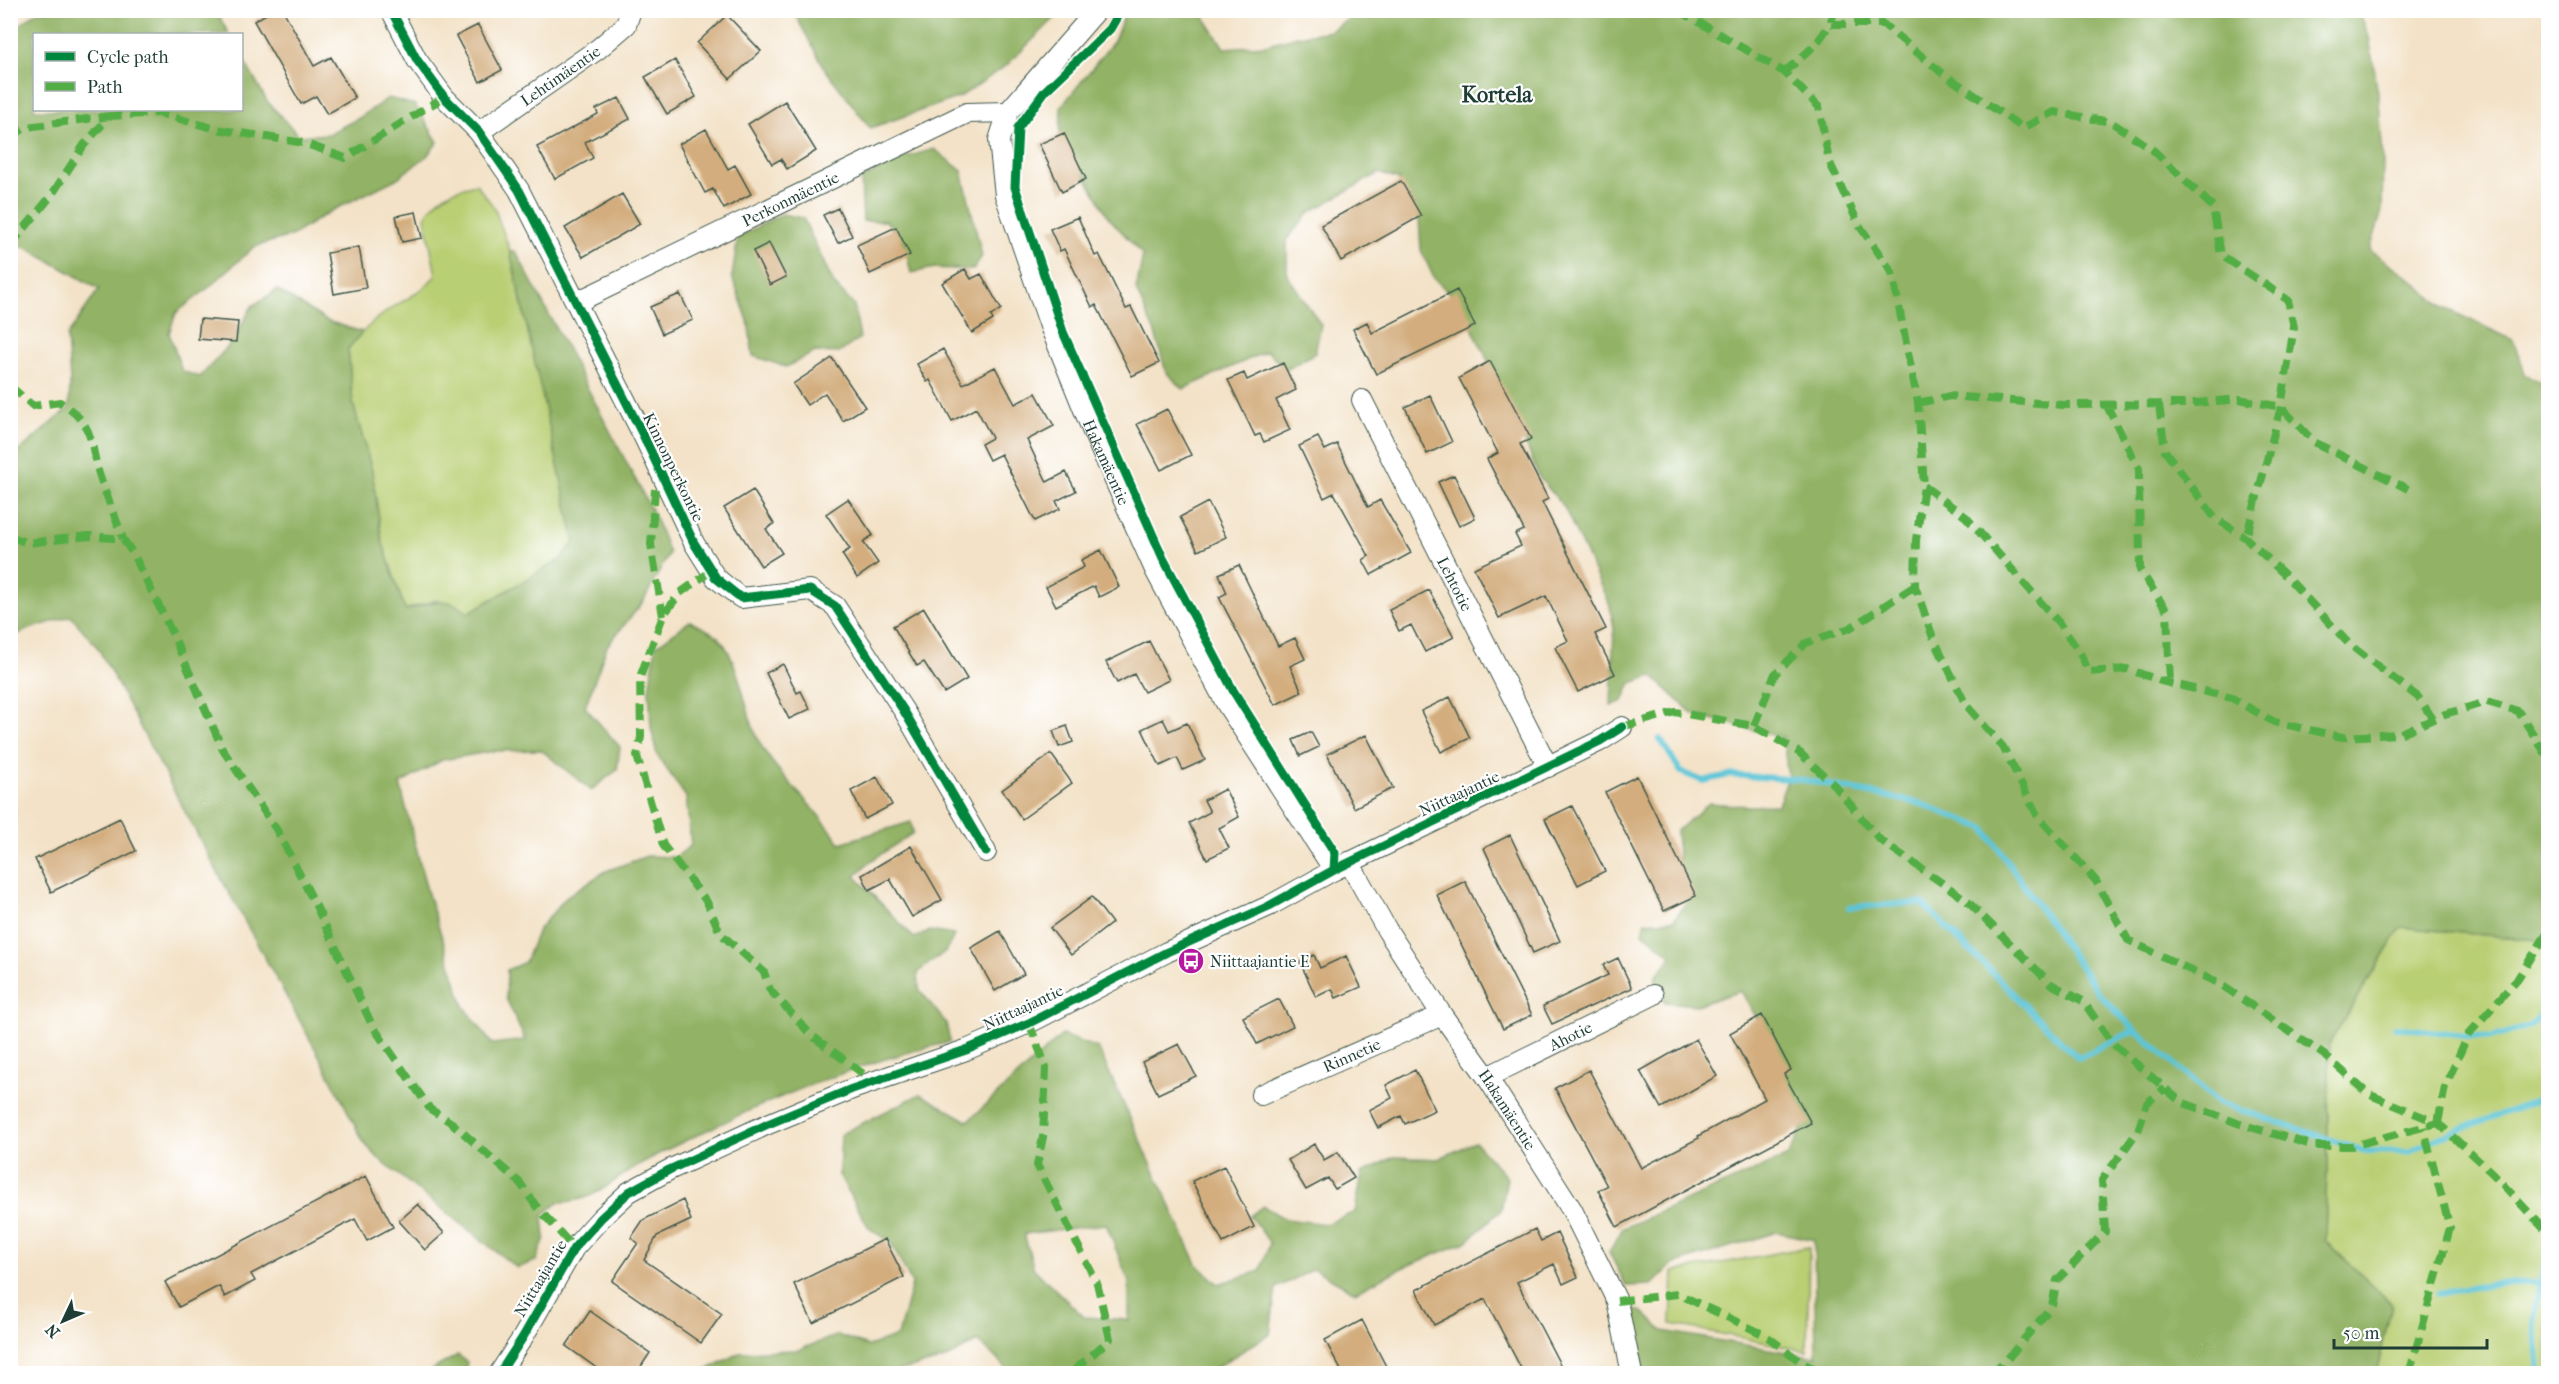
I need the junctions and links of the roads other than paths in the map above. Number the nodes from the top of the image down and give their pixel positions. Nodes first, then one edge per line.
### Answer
1 (391, 10) edge
2 (631, 10) edge
3 (1097, 10) edge
4 (1008, 112) junction
5 (479, 132) junction
6 (577, 302) junction
7 (1362, 400) dead end
8 (1622, 727) dead end
9 (1548, 767) junction
10 (986, 852) dead end
11 (1341, 866) junction
12 (1653, 995) dead end
13 (1442, 1015) junction
14 (1487, 1077) junction
15 (1261, 1095) dead end
16 (499, 1374) edge
17 (1632, 1374) edge

1 - 5 street, Kinnonperkontie
2 - 5 street, Lehtimäentie
3 - 4 street, Hakamäentie
4 - 6 street, Perkonmäentie
4 - 11 street, Hakamäentie
5 - 6 street, Kinnonperkontie
6 - 10 street, Kinnonperkontie
7 - 9 street, Lehtotie
8 - 9 street, Niittaajantie
9 - 11 street, Niittaajantie
11 - 13 street, Hakamäentie
11 - 16 street, Niittaajantie
12 - 14 street, Ahotie
13 - 14 street, Hakamäentie
13 - 15 street, Rinnetie
14 - 17 street, Hakamäentie

